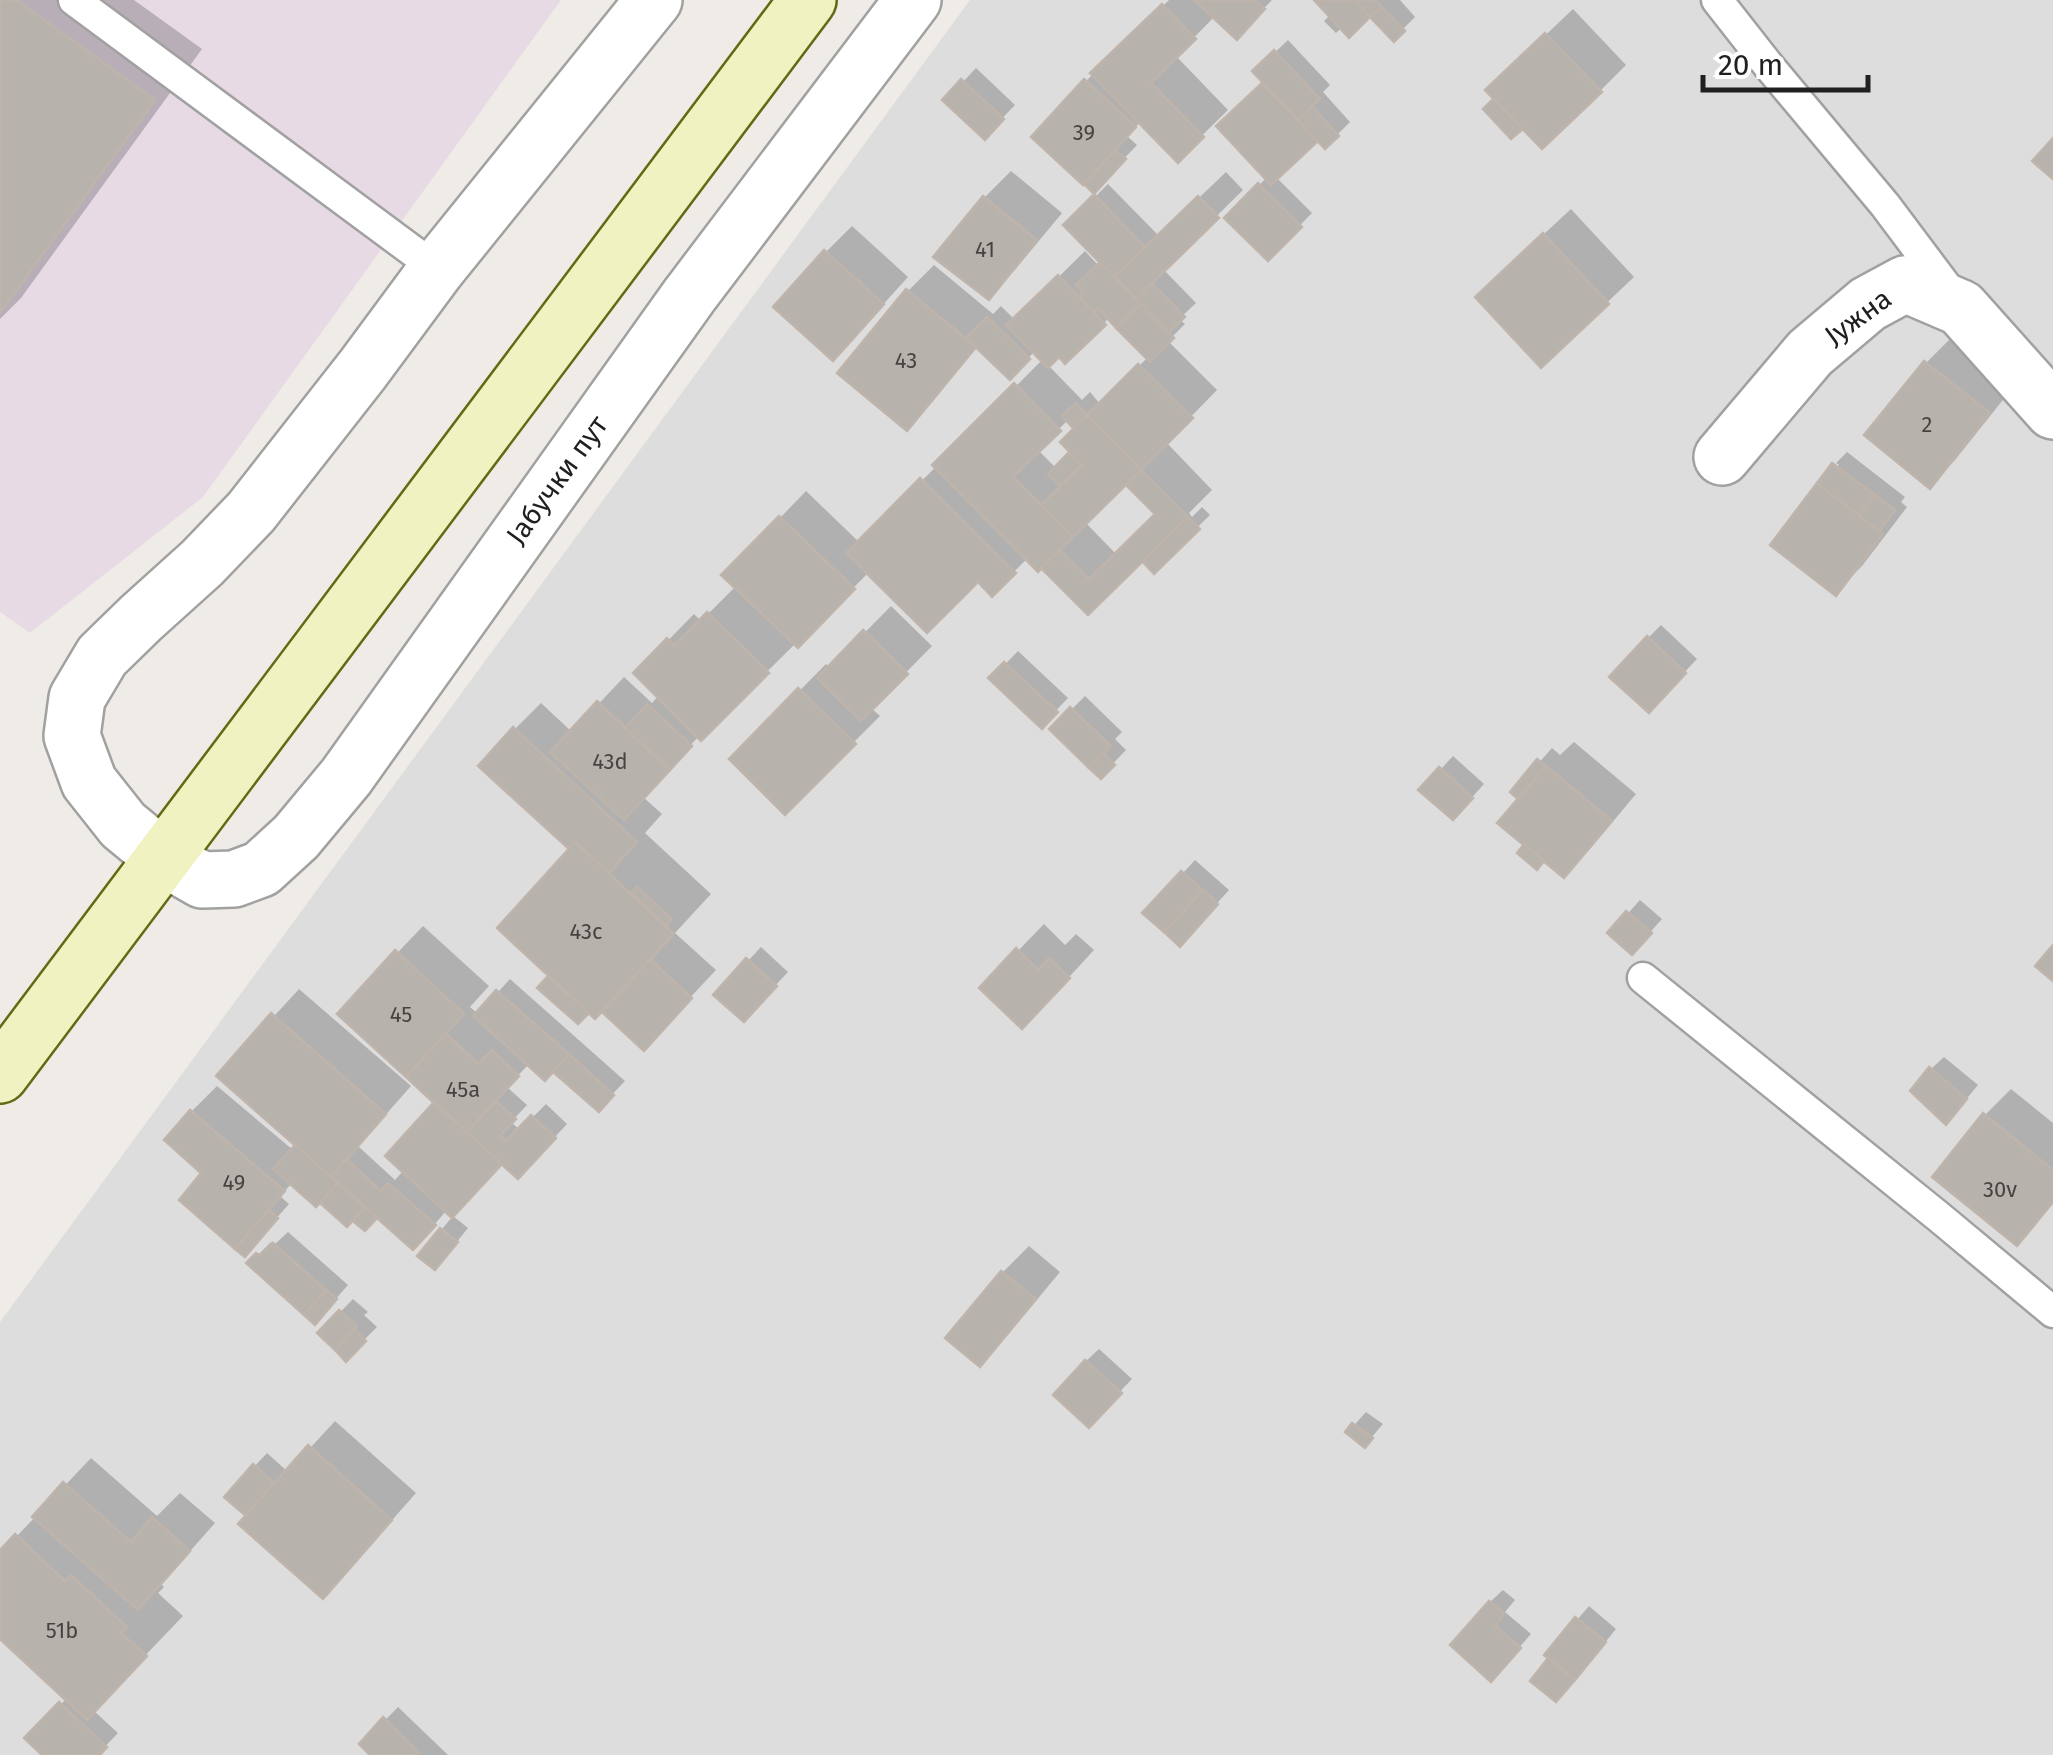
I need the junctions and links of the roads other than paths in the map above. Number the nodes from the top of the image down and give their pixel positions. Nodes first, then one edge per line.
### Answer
1 (74, 0) edge
2 (654, 0) edge
3 (808, 0) edge
4 (912, 0) edge
5 (1717, 0) edge
6 (437, 270) junction
7 (1962, 308) junction
8 (2053, 411) edge
9 (1722, 457) dead end
10 (162, 857) junction
11 (1642, 978) dead end
12 (0, 1075) edge
13 (2053, 1312) edge

1 - 6 lane
2 - 6 street, Јабучки пут
3 - 10 main road
4 - 10 street, Јабучки пут
5 - 7 lane
6 - 10 street, Јабучки пут
7 - 8 street, Јужна
7 - 9 street, Јужна
10 - 12 main road
11 - 13 lane

